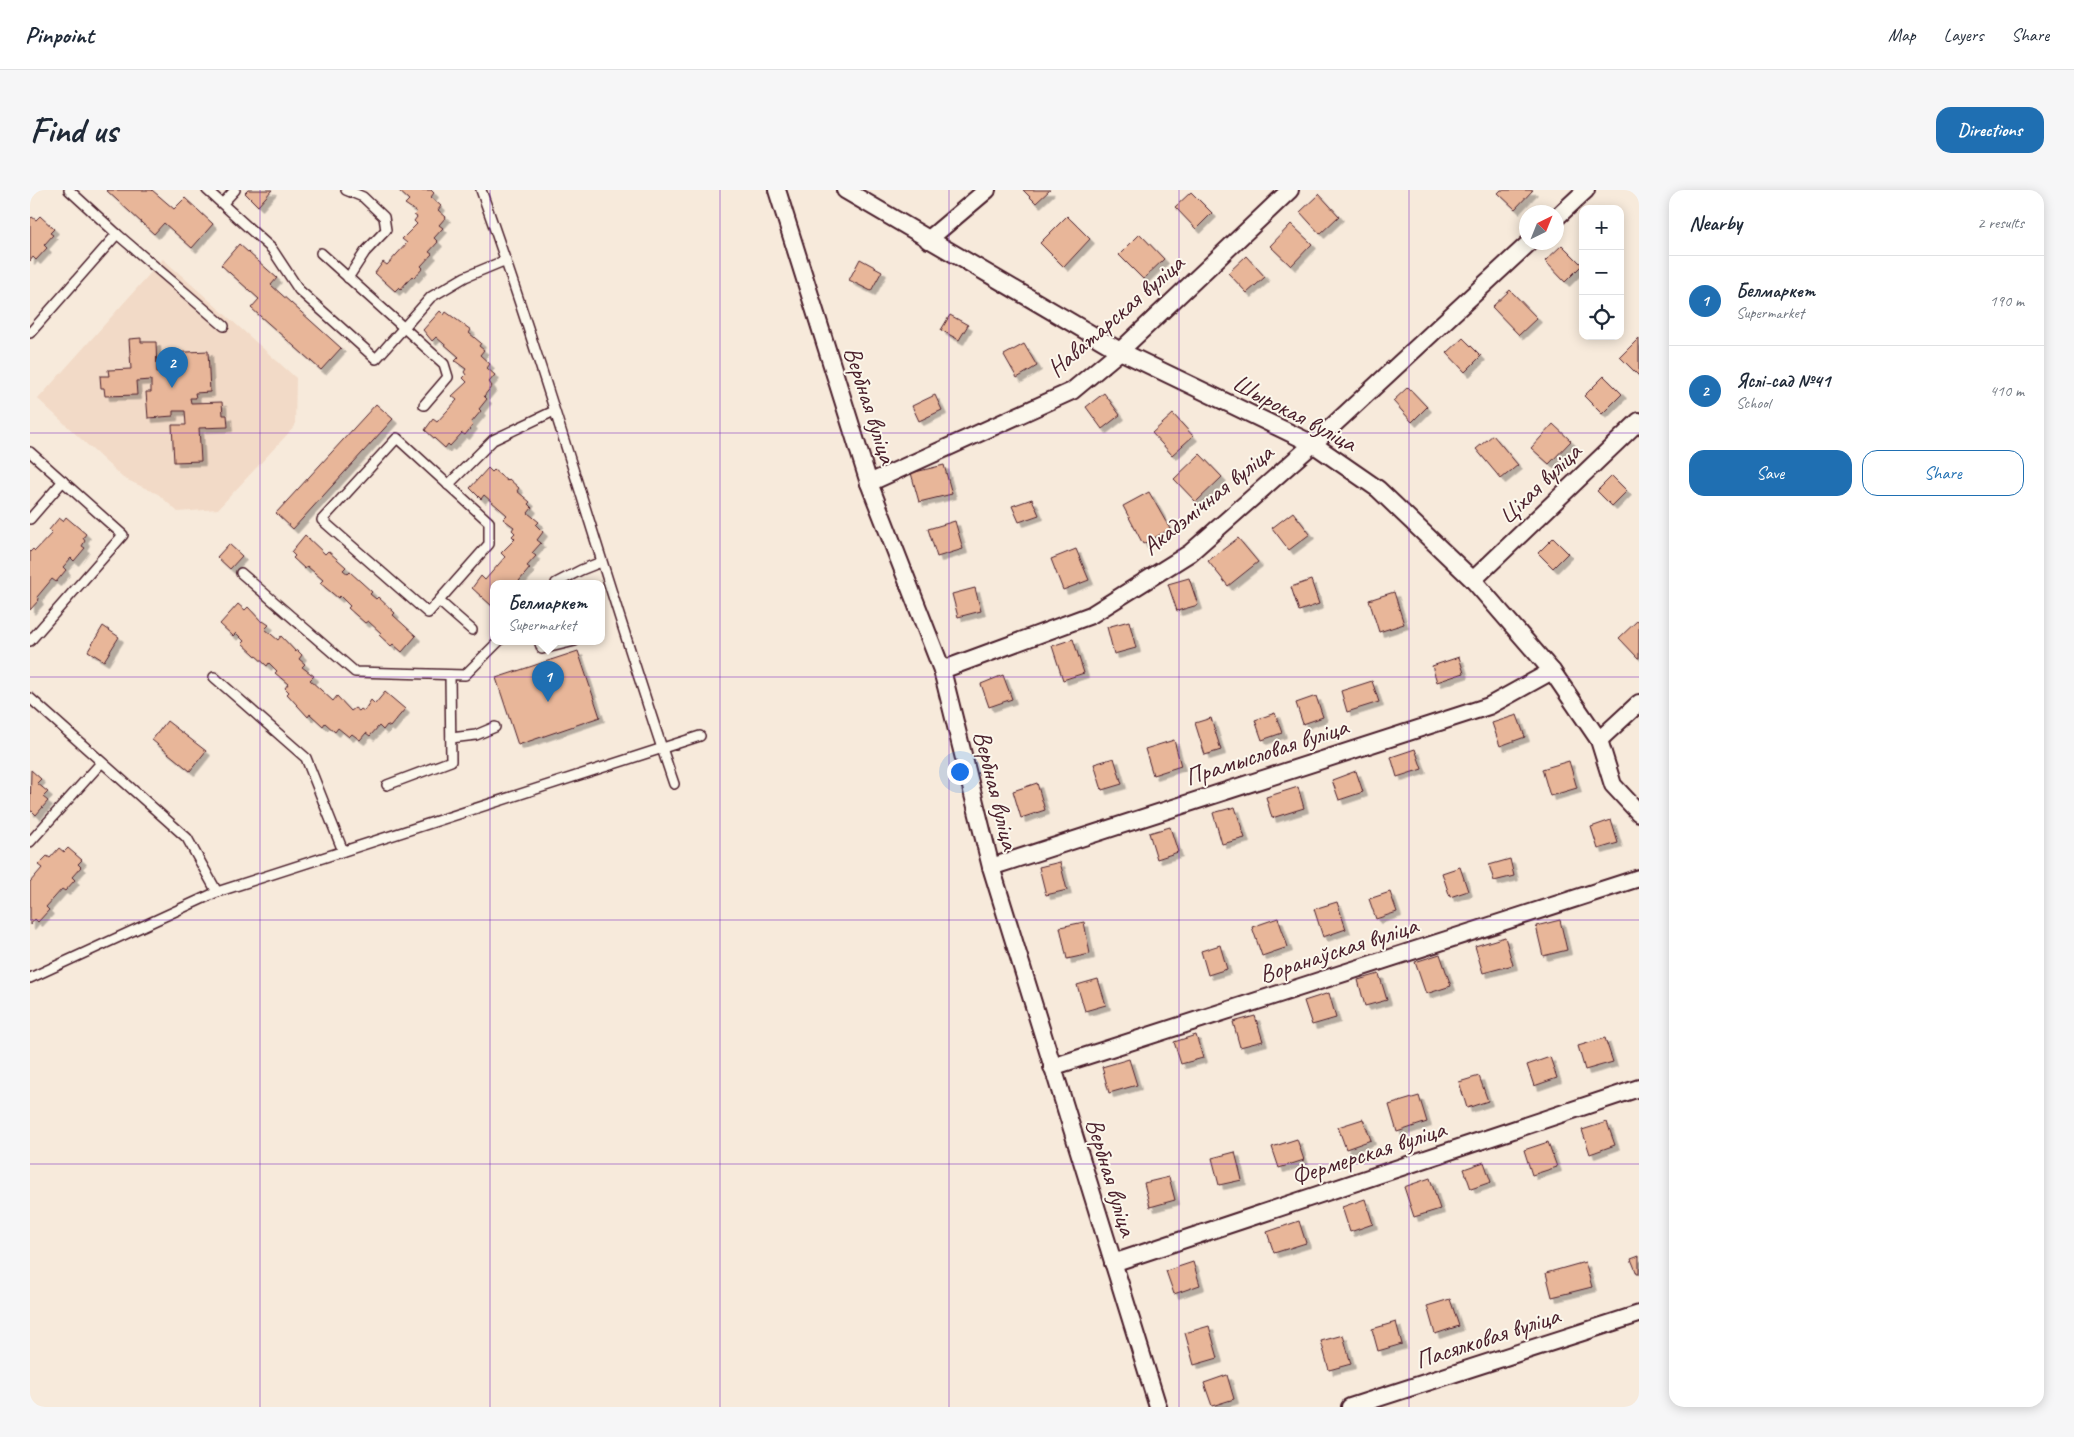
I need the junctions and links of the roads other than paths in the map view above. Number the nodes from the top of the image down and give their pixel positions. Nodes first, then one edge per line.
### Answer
1 (69, 190) edge
2 (208, 190) edge
3 (235, 190) edge
4 (346, 190) edge
5 (481, 190) edge
6 (777, 190) edge
7 (845, 190) edge
8 (987, 190) edge
9 (1290, 190) edge
10 (1586, 190) edge
11 (223, 204) junction
12 (1564, 211) edge
13 (117, 234) junction
14 (928, 240) junction
15 (1521, 250) edge
16 (321, 254) dead end
17 (506, 260) junction
18 (348, 278) junction
19 (224, 326) dead end
20 (404, 328) junction
21 (30, 333) edge
22 (1120, 351) junction
23 (424, 405) dead end
24 (554, 412) junction
25 (1639, 421) edge
26 (1313, 444) junction
27 (30, 452) edge
28 (62, 481) junction
29 (869, 483) junction
30 (448, 485) junction
31 (30, 519) edge
32 (601, 562) junction
33 (241, 573) dead end
34 (563, 580) edge
35 (1473, 580) junction
36 (439, 601) junction
37 (472, 630) dead end
38 (30, 641) edge
39 (495, 645) edge
40 (540, 645) edge
41 (558, 645) edge
42 (942, 670) junction
43 (1552, 671) junction
44 (450, 675) junction
45 (214, 677) dead end
46 (30, 698) edge
47 (1639, 703) edge
48 (495, 727) dead end
49 (700, 736) dead end
50 (451, 738) junction
51 (1598, 740) junction
52 (662, 748) junction
53 (101, 763) junction
54 (674, 784) dead end
55 (387, 785) dead end
56 (1639, 813) edge
57 (30, 842) edge
58 (344, 851) junction
59 (990, 867) junction
60 (1639, 878) edge
61 (217, 892) junction
62 (30, 978) edge
63 (1052, 1067) junction
64 (1639, 1088) edge
65 (1113, 1264) junction
66 (1639, 1314) edge
67 (1158, 1407) edge
68 (1350, 1407) edge

1 - 13 lane
2 - 11 lane
3 - 11 lane
4 - 18 lane
5 - 17 lane
6 - 29 street, Вербная вуліца
7 - 14 street, Шырокая вуліца
8 - 14 street
9 - 22 street, Наватарская вуліца
10 - 12 street
11 - 20 lane
13 - 19 lane
13 - 21 lane
14 - 22 street, Шырокая вуліца
15 - 26 street, Акадэмічная вуліца
16 - 18 lane
17 - 20 lane
17 - 24 lane
18 - 20 lane
20 - 23 lane
22 - 26 street, Шырокая вуліца
22 - 29 street, Наватарская вуліца
24 - 30 lane
24 - 32 lane
25 - 35 street, Ціхая вуліца
26 - 35 street, Шырокая вуліца
26 - 42 street, Акадэмічная вуліца
27 - 28 lane
28 - 31 lane
28 - 38 lane
29 - 42 street, Вербная вуліца
30 - 36 lane
30 - 36 lane
32 - 34 lane
32 - 52 lane
33 - 44 lane
35 - 43 street, Шырокая вуліца
36 - 37 lane
39 - 44 lane
40 - 41 lane
42 - 59 street, Вербная вуліца
43 - 51 street, Шырокая вуліца
43 - 59 street, Прамысловая вуліца
44 - 50 lane
45 - 58 lane
46 - 53 lane
47 - 51 street
48 - 50 lane
49 - 52 lane
50 - 55 lane
51 - 56 street, Шырокая вуліца
52 - 54 lane
52 - 58 lane
53 - 57 lane
53 - 61 lane
58 - 61 lane
59 - 63 street, Вербная вуліца
60 - 63 street, Воранаўская вуліца
61 - 62 lane
63 - 65 street, Вербная вуліца
64 - 65 street, Фермерская вуліца
65 - 67 street, Вербная вуліца
66 - 68 street, Пасялковая вуліца

